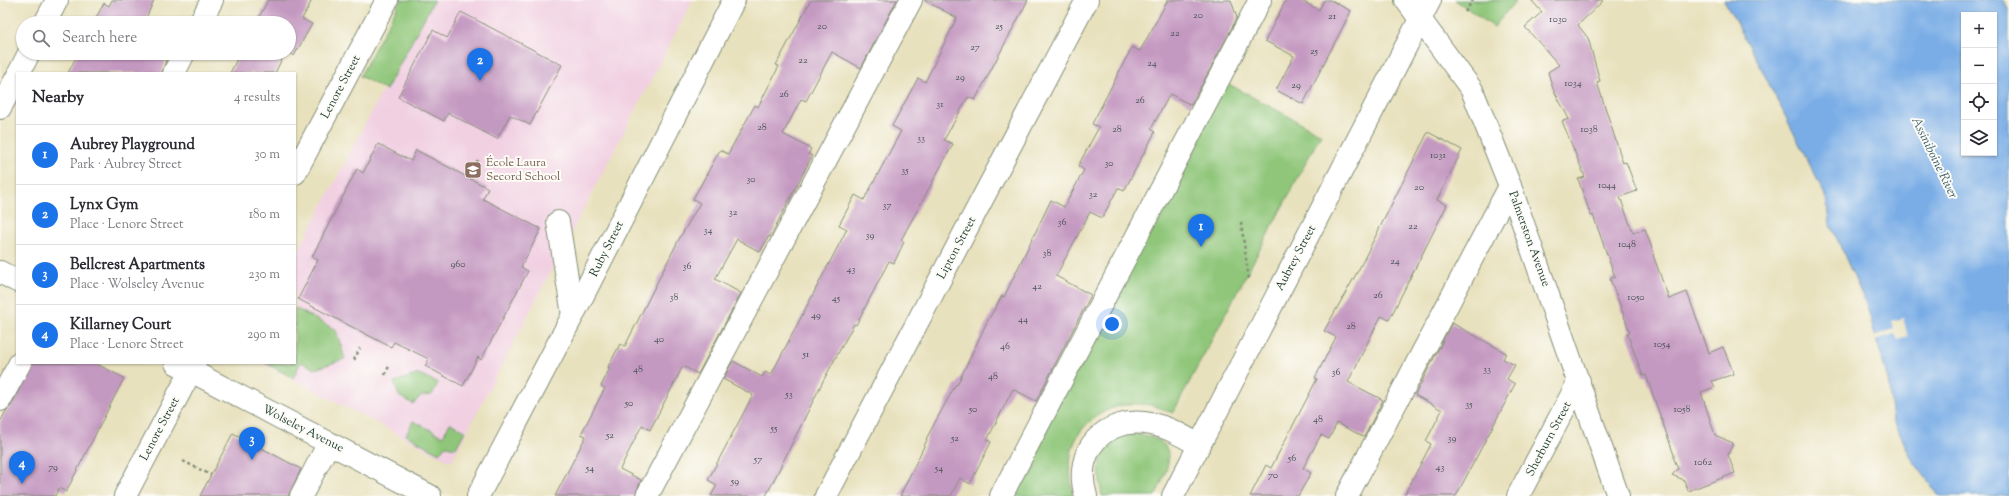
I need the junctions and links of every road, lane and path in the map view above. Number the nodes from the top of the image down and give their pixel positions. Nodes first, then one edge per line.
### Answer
1 (57, 0) edge
2 (212, 0) edge
3 (387, 0) edge
4 (734, 0) edge
5 (911, 0) edge
6 (1087, 0) edge
7 (1260, 0) edge
8 (1406, 0) edge
9 (1430, 0) edge
10 (1473, 0) edge
11 (1466, 12) dead end
12 (49, 16) edge
13 (204, 16) edge
14 (1420, 19) junction
15 (25, 60) edge
16 (180, 60) edge
17 (18, 72) edge
18 (174, 72) edge
19 (13, 81) edge
20 (0, 108) edge
21 (478, 160) dead end
22 (296, 171) edge
23 (468, 178) dead end
24 (1510, 186) junction
25 (558, 222) dead end
26 (1241, 222) dead end
27 (0, 272) edge
28 (16, 280) edge
29 (1248, 280) dead end
30 (573, 315) junction
31 (360, 348) dead end
32 (354, 360) dead end
33 (19, 364) edge
34 (390, 364) dead end
35 (187, 366) edge
36 (385, 375) dead end
37 (1579, 381) junction
38 (0, 400) edge
39 (329, 443) junction
40 (1199, 445) junction
41 (183, 461) dead end
42 (211, 475) dead end
43 (124, 496) edge
44 (301, 496) edge
45 (430, 496) edge
46 (478, 496) edge
47 (647, 496) edge
48 (826, 496) edge
49 (1001, 496) edge
50 (1086, 496) edge
51 (1172, 496) edge
52 (1347, 496) edge
53 (1518, 496) edge
54 (1618, 496) edge

1 - 12 street
2 - 13 street
3 - 22 street, Lenore Street
4 - 30 street, Ruby Street
5 - 47 street
6 - 48 street, Lipton Street
7 - 49 street
8 - 14 street, Palmerston Avenue
9 - 14 street, Aubrey Street
10 - 11 path
14 - 24 street, Palmerston Avenue
14 - 40 street, Aubrey Street
15 - 17 street
16 - 18 street
19 - 20 street
21 - 23 path
24 - 37 street, Palmerston Avenue
24 - 52 street
25 - 30 street
26 - 29 path
27 - 28 street
30 - 46 street, Ruby Street
31 - 32 path
33 - 38 street
34 - 36 path
35 - 39 street, Wolseley Avenue
35 - 43 street, Lenore Street
37 - 53 street, Sherburn Street
37 - 54 street, Palmerston Avenue
39 - 44 street
39 - 45 street, Wolseley Avenue
40 - 50 street
40 - 51 street, Aubrey Street
41 - 42 path

